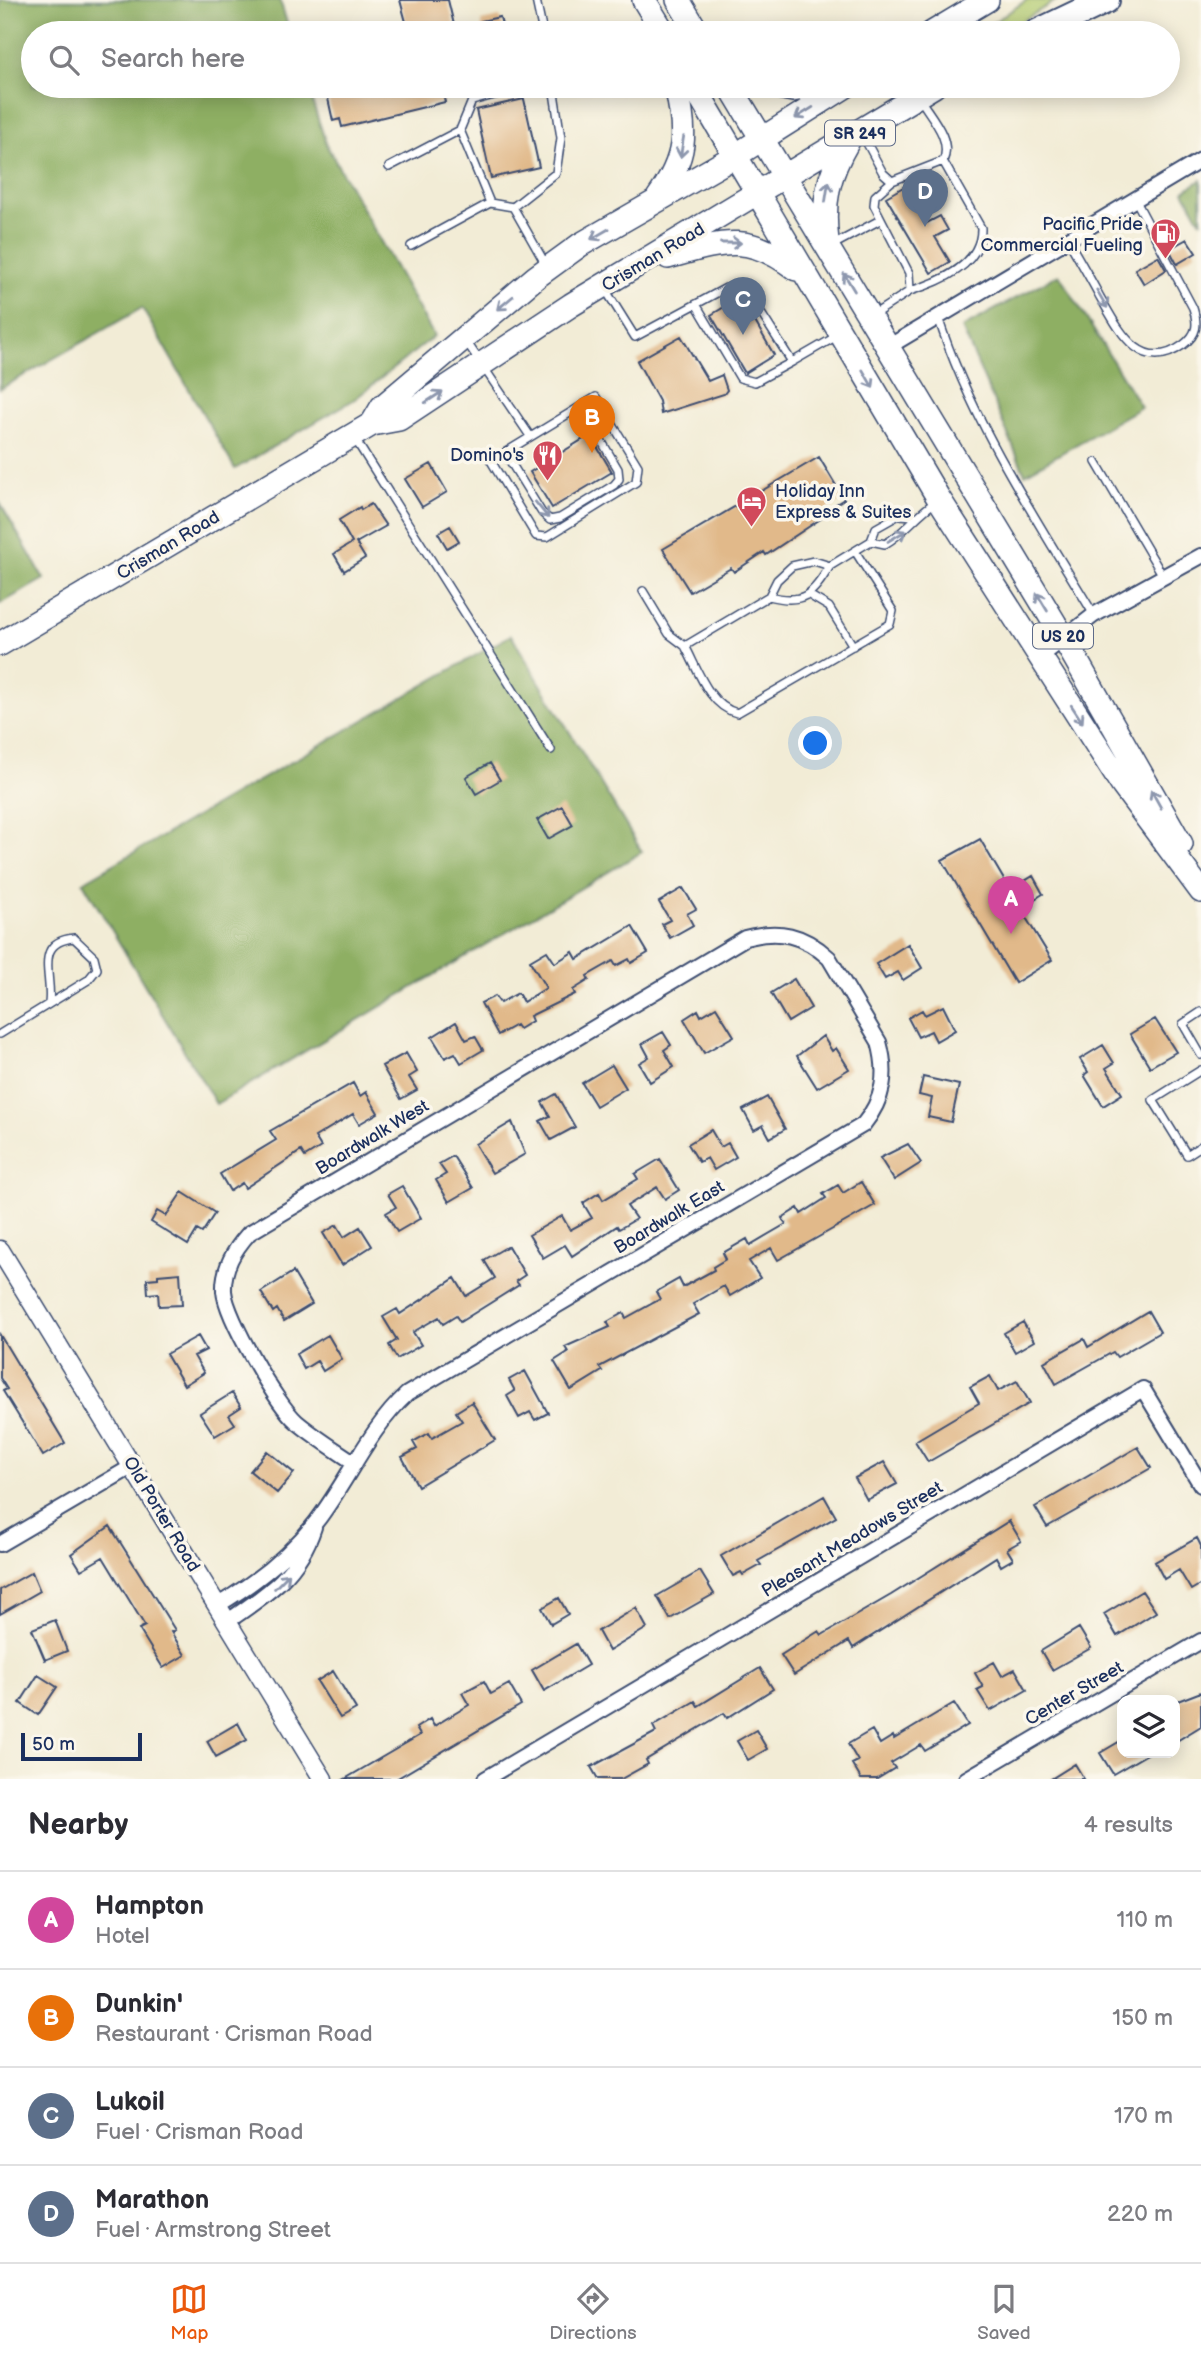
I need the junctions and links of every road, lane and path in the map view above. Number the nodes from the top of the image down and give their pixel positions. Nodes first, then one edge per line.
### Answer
1 (536, 0) edge
2 (678, 0) edge
3 (987, 0) edge
4 (1080, 0) edge
5 (1107, 0) edge
6 (646, 2) edge
7 (540, 21) edge
8 (655, 21) edge
9 (692, 21) edge
10 (952, 21) edge
11 (1044, 21) edge
12 (1062, 21) edge
13 (483, 98) edge
14 (555, 98) edge
15 (679, 98) edge
16 (701, 98) edge
17 (737, 98) edge
18 (827, 98) edge
19 (914, 98) edge
20 (929, 98) edge
21 (460, 130) junction
22 (855, 136) junction
23 (762, 139) junction
24 (734, 156) junction
25 (1201, 160) edge
26 (943, 161) junction
27 (389, 167) dead end
28 (786, 177) junction
29 (892, 181) junction
30 (757, 195) junction
31 (1135, 199) junction
32 (655, 202) junction
33 (490, 203) junction
34 (513, 207) junction
35 (880, 220) junction
36 (1068, 239) junction
37 (411, 246) dead end
38 (828, 248) junction
39 (641, 264) junction
40 (548, 269) junction
41 (808, 279) junction
42 (603, 286) junction
43 (910, 291) junction
44 (696, 304) junction
45 (870, 317) junction
46 (938, 317) junction
47 (841, 334) junction
48 (465, 340) junction
49 (888, 347) junction
50 (792, 362) junction
51 (484, 364) junction
52 (581, 406) junction
53 (363, 430) junction
54 (530, 436) junction
55 (505, 453) junction
56 (1096, 462) dead end
57 (939, 499) junction
58 (914, 516) junction
59 (871, 541) junction
60 (855, 551) junction
61 (1201, 555) edge
62 (830, 566) junction
63 (1164, 578) junction
64 (643, 591) dead end
65 (809, 595) junction
66 (769, 596) junction
67 (1094, 615) junction
68 (1063, 637) junction
69 (0, 644) edge
70 (685, 646) junction
71 (853, 646) junction
72 (1041, 657) junction
73 (551, 750) dead end
74 (1201, 880) edge
75 (1201, 891) edge
76 (765, 932) joint
77 (49, 1003) junction
78 (1201, 1012) edge
79 (0, 1034) edge
80 (1201, 1055) edge
81 (1201, 1070) edge
82 (1201, 1146) edge
83 (0, 1250) edge
84 (355, 1463) junction
85 (133, 1466) junction
86 (1201, 1485) edge
87 (316, 1522) junction
88 (0, 1544) edge
89 (218, 1605) junction
90 (228, 1621) junction
91 (1201, 1641) edge
92 (323, 1779) edge
93 (485, 1779) edge
94 (966, 1779) edge

1 - 7 lane
2 - 9 main road
3 - 10 main road
4 - 11 main road
5 - 12 highway
6 - 8 main road
13 - 21 lane
14 - 34 lane
15 -> 32 main road
16 - 24 main road, US 20
17 - 23 main road, US 20
18 -> 23 main road, Crisman Road / SR 249
19 - 22 main road, Crisman Road / SR 249
20 - 26 lane
21 - 27 lane
21 - 33 lane
22 - 28 main road, Crisman Road / SR 249
22 - 29 lane
38 -> 22 main road
23 - 24 main road, Crisman Road / SR 249
23 - 28 main road, US 20
24 - 30 main road, US 20
24 - 32 main road, Crisman Road
25 - 31 street
26 - 29 lane
26 - 43 lane
28 - 30 main road, Crisman Road / SR 249
28 - 38 main road, US 20
29 - 35 lane
30 - 39 main road, Crisman Road
30 - 41 main road, US 20
31 - 36 street
36 -> 31 lane
32 -> 40 main road, Crisman Road
33 - 34 lane
33 - 37 lane
34 - 40 lane
35 - 38 lane
35 - 43 lane
36 - 46 street
45 -> 38 main road, US 20
39 -> 41 main road
39 - 42 main road, Crisman Road
40 -> 48 main road, Crisman Road
41 - 47 main road, US 20
42 - 44 lane
42 - 51 main road, Crisman Road
43 - 45 lane
44 - 50 lane
44 - 50 lane
45 - 49 main road, US 20
46 - 49 street
46 - 67 lane
47 - 50 lane
47 -> 57 main road, US 20
48 - 51 lane
48 - 53 main road, Crisman Road
68 -> 49 main road, US 20
53 -> 51 main road, Crisman Road
51 - 54 lane
52 - 54 lane
55 -> 52 lane
52 - 55 lane
53 - 69 main road, Crisman Road
53 - 73 lane
54 - 55 lane
56 - 63 lane
57 - 58 lane
57 - 72 main road, US 20
58 - 59 lane
59 -> 58 lane
59 - 60 lane
60 - 62 lane
60 - 71 lane
61 - 63 street
62 - 65 lane
62 - 66 lane
63 - 67 street
64 - 70 lane
65 - 66 lane
65 - 71 lane
66 - 70 lane
67 - 68 street
68 - 72 street
74 -> 68 main road, US 20
70 - 71 lane
72 -> 75 main road, US 20
76 - 84 street, Boardwalk East
76 - 84 street, Boardwalk West
77 - 77 lane
77 - 79 lane
78 - 80 lane
81 - 82 lane
83 - 85 street, Old Porter Road
84 - 87 street, Boardwalk East
85 - 88 street
85 - 89 street, Old Porter Road
86 - 93 street, Pleasant Meadows Street
87 - 89 street, Boardwalk East
90 -> 87 street, Boardwalk East
89 - 90 street, Old Porter Road
90 - 92 street, Old Porter Road
91 - 94 street, Center Street

